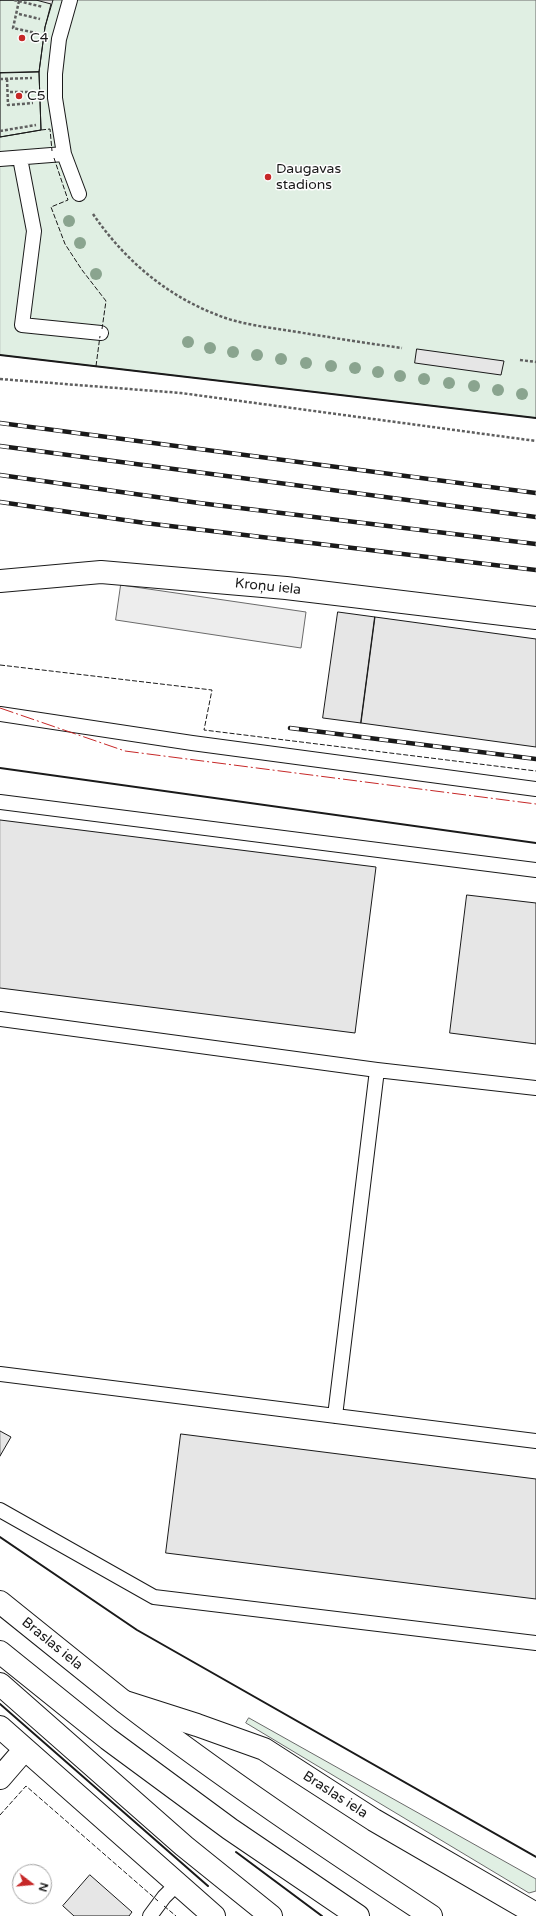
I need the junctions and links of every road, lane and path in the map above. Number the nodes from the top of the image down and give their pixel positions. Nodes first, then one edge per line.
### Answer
1 (14, 0) edge
2 (70, 0) edge
3 (19, 1) junction
4 (44, 7) dead end
5 (19, 14) dead end
6 (41, 19) dead end
7 (39, 34) dead end
8 (33, 78) dead end
9 (0, 79) edge
10 (8, 79) junction
11 (10, 92) dead end
12 (33, 92) dead end
13 (34, 103) dead end
14 (36, 125) dead end
15 (0, 131) edge
16 (64, 154) junction
17 (20, 158) junction
18 (0, 159) edge
19 (79, 194) joint
20 (101, 333) dead end
21 (402, 348) dead end
22 (520, 360) dead end
23 (536, 362) edge
24 (0, 379) edge
25 (536, 441) edge
26 (0, 581) edge
27 (536, 618) edge
28 (0, 714) edge
29 (536, 789) edge
30 (0, 802) edge
31 (536, 870) edge
32 (0, 1019) edge
33 (377, 1070) junction
34 (536, 1088) edge
35 (0, 1374) edge
36 (335, 1416) junction
37 (536, 1441) edge
38 (0, 1510) edge
39 (0, 1602) edge
40 (536, 1644) edge
41 (0, 1652) edge
42 (0, 1684) edge
43 (124, 1701) junction
44 (0, 1726) edge
45 (25, 1749) junction
46 (0, 1778) edge
47 (177, 1884) junction
48 (536, 1914) edge
49 (150, 1916) edge
50 (214, 1916) edge
51 (271, 1916) edge
52 (358, 1916) edge
53 (431, 1916) edge

1 - 3 path
2 - 16 lane
3 - 4 path
3 - 7 path
5 - 6 path
8 - 10 path
9 - 10 path
10 - 13 path
11 - 12 path
14 - 15 path
16 - 17 lane
16 - 19 lane
17 - 18 lane
17 - 20 lane
19 - 21 path
22 - 23 path
24 - 25 path
26 - 27 street, Kroņu iela
28 - 29 lane
30 - 31 lane
32 - 33 lane
33 - 34 lane
33 - 36 lane
35 - 36 lane
36 - 37 lane
38 - 40 lane
39 - 43 street, Braslas iela
41 - 52 street
42 - 51 street
43 - 48 street, Braslas iela
43 - 53 street, Braslas iela
44 - 45 street
45 - 46 street
45 - 47 street
47 - 49 lane
47 - 50 street

